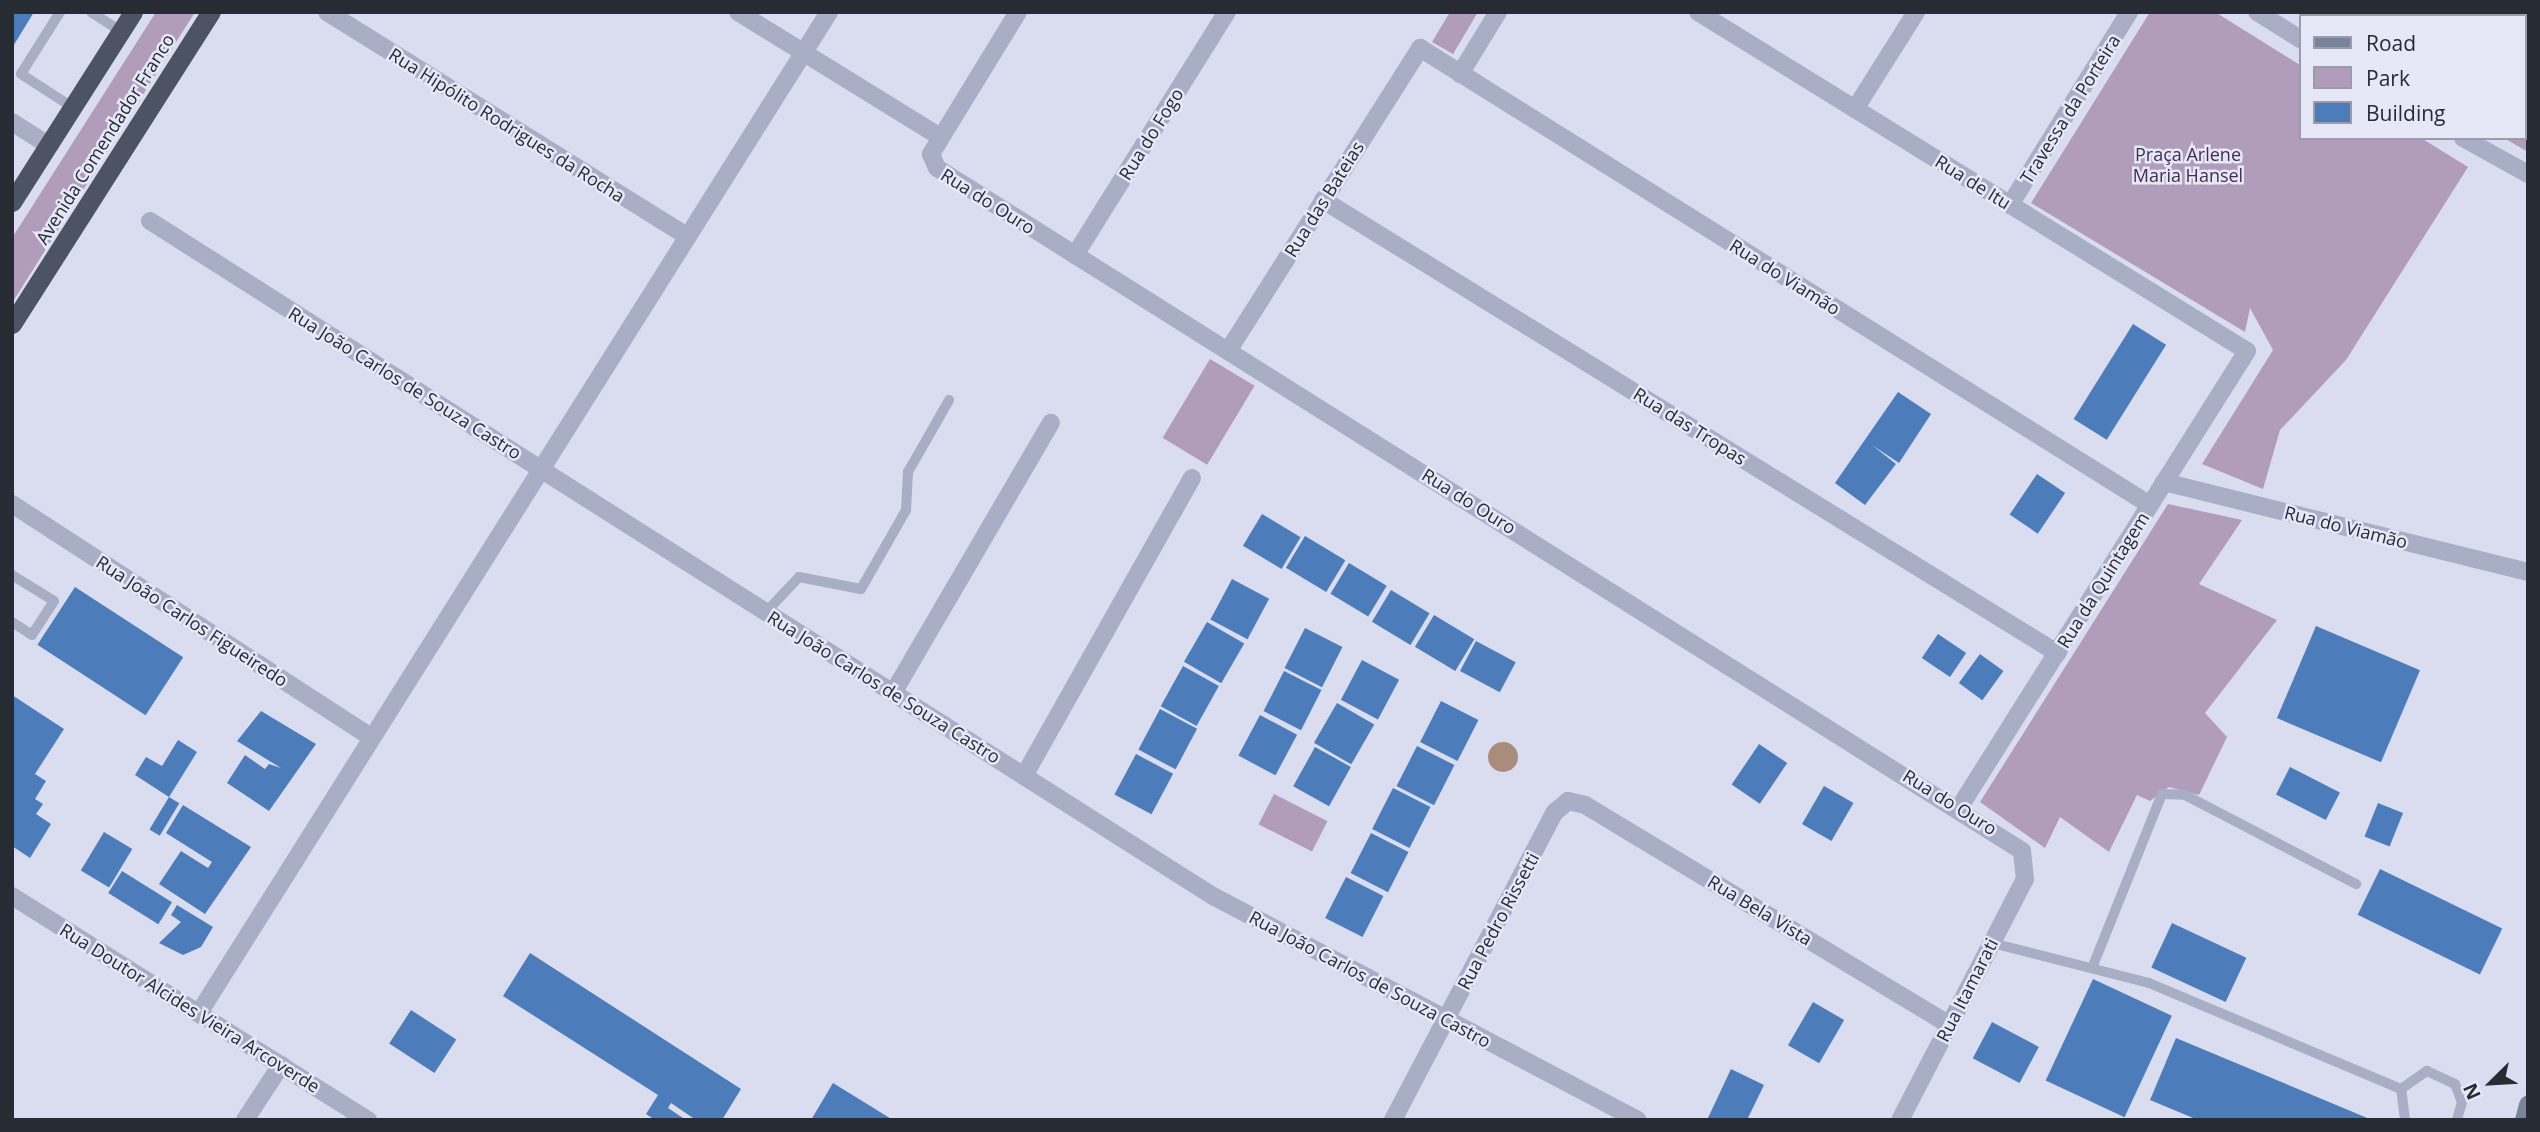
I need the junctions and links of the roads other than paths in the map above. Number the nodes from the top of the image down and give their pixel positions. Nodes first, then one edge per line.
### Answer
1 (60, 12) edge
2 (91, 12) edge
3 (133, 12) edge
4 (211, 12) edge
5 (327, 12) edge
6 (738, 12) edge
7 (829, 12) edge
8 (1018, 12) edge
9 (1227, 12) edge
10 (1497, 12) edge
11 (1916, 12) edge
12 (2129, 12) edge
13 (2257, 12) edge
14 (1703, 13) edge
15 (120, 32) junction
16 (2298, 38) edge
17 (1420, 48) joint
18 (803, 52) junction
19 (1460, 74) junction
20 (72, 107) junction
21 (1856, 109) junction
22 (12, 122) edge
23 (940, 137) junction
24 (2467, 140) edge
25 (48, 145) junction
26 (2528, 174) edge
27 (1324, 200) junction
28 (12, 202) edge
29 (2010, 205) junction
30 (150, 221) dead end
31 (688, 237) junction
32 (1075, 255) junction
33 (12, 324) edge
34 (1227, 351) junction
35 (2247, 351) joint
36 (949, 400) dead end
37 (1051, 423) dead end
38 (541, 470) junction
39 (1192, 478) dead end
40 (2164, 482) junction
41 (12, 504) edge
42 (2150, 505) junction
43 (2528, 572) edge
44 (12, 575) edge
45 (766, 612) junction
46 (12, 622) edge
47 (2057, 653) junction
48 (893, 693) junction
49 (372, 738) junction
50 (1024, 776) junction
51 (1568, 801) joint
52 (1959, 808) junction
53 (2026, 858) joint
54 (2356, 884) dead end
55 (12, 896) edge
56 (1992, 943) junction
57 (2092, 968) junction
58 (199, 1013) junction
59 (1446, 1019) junction
60 (1949, 1025) junction
61 (281, 1065) junction
62 (2401, 1089) junction
63 (2528, 1105) edge
64 (245, 1120) edge
65 (368, 1120) edge
66 (1393, 1120) edge
67 (1637, 1120) edge
68 (1900, 1120) edge
69 (2405, 1120) edge
70 (2457, 1120) edge
71 (2525, 1120) edge

1 - 20 lane
2 - 15 lane
3 - 15 highway
4 - 33 highway, Avenida Comendador Franco
5 - 31 street, Rua Hipólito Rodrigues da Rocha
6 - 18 street
7 - 18 street
8 - 23 street
9 - 32 street, Rua do Fogo
10 - 19 street
11 - 21 street
12 - 29 street, Travessa da Porteira
13 - 16 street
14 - 21 street, Rua de Itu
15 - 20 highway
17 - 19 street, Rua do Viamão
17 - 27 street, Rua das Bateias
18 - 23 street
18 - 31 street
19 - 42 street, Rua do Viamão
20 - 25 highway
21 - 29 street, Rua de Itu
22 - 25 street
23 - 32 street, Rua do Ouro
24 - 26 street
25 - 28 highway
27 - 34 street, Rua das Bateias
27 - 47 street, Rua das Tropas
29 - 35 street, Rua de Itu
30 - 38 street, Rua João Carlos de Souza Castro
31 - 38 street
32 - 34 street, Rua do Ouro
34 - 52 street, Rua do Ouro
35 - 40 street, Rua da Quintagem
36 - 45 lane
37 - 48 street
38 - 45 street, Rua João Carlos de Souza Castro
38 - 49 street
39 - 50 street
40 - 42 street, Rua da Quintagem
40 - 43 street, Rua do Viamão
41 - 49 street, Rua João Carlos Figueiredo
42 - 47 street, Rua da Quintagem
44 - 46 lane
45 - 48 street, Rua João Carlos de Souza Castro
47 - 52 street, Rua da Quintagem
48 - 50 street, Rua João Carlos de Souza Castro
49 - 58 street
50 - 59 street, Rua João Carlos de Souza Castro
51 - 59 street, Rua Pedro Rissetti
51 - 60 street, Rua Bela Vista
52 - 53 street, Rua do Ouro
53 - 56 street, Rua Itamarati
54 - 57 lane
55 - 58 street, Rua Doutor Alcides Vieira Arcoverde
56 - 57 lane
56 - 60 street, Rua Itamarati
57 - 62 lane
58 - 61 street, Rua Doutor Alcides Vieira Arcoverde
59 - 66 street, Rua Pedro Rissetti
59 - 67 street, Rua João Carlos de Souza Castro
60 - 68 street, Rua Itamarati
61 - 64 street
61 - 65 street, Rua Doutor Alcides Vieira Arcoverde
62 - 69 lane
62 - 70 lane
63 - 71 main road

